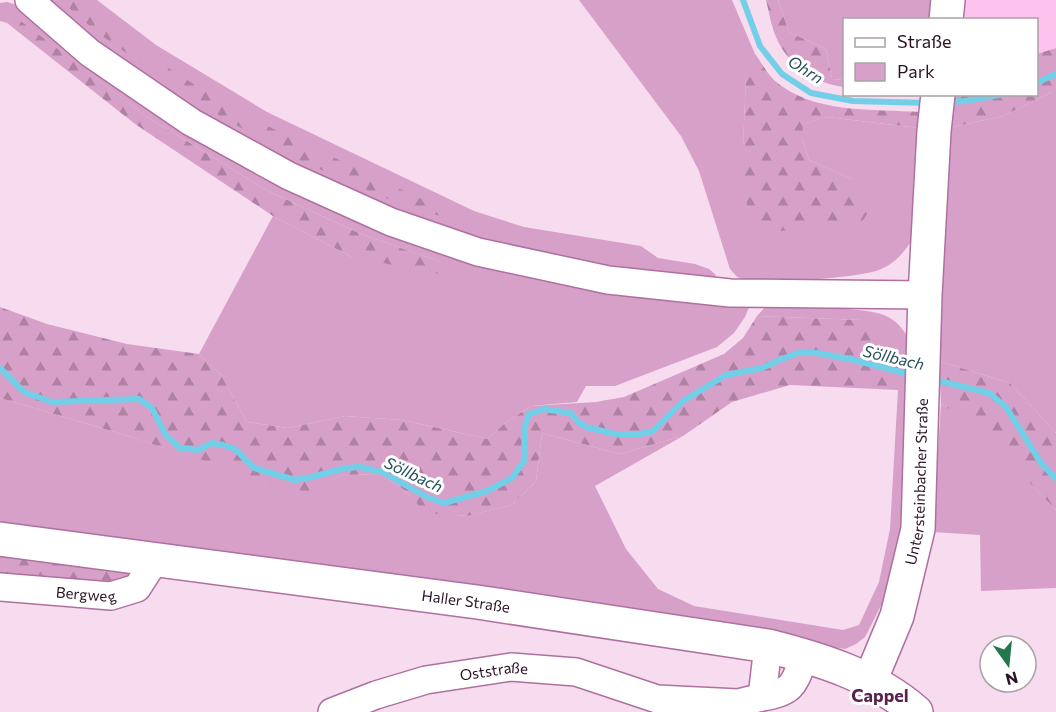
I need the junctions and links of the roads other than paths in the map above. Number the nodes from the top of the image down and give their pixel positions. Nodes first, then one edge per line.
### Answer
1 (29, 0) edge
2 (948, 0) edge
3 (946, 18) edge
4 (938, 96) edge
5 (925, 295) junction
6 (0, 539) edge
7 (155, 560) junction
8 (0, 587) edge
9 (768, 646) junction
10 (805, 655) junction
11 (870, 681) junction
12 (762, 697) junction
13 (663, 705) edge
14 (332, 712) edge
15 (916, 712) edge

1 - 5 street
2 - 3 main road
4 - 5 main road, Untersteinbacher Straße
5 - 11 main road, Untersteinbacher Straße
6 - 7 main road, Haller Straße
7 - 8 street, Bergweg
7 - 9 main road, Haller Straße
9 - 10 main road, Haller Straße
9 - 12 street
10 - 11 main road, Haller Straße
10 - 12 street, Oststraße
11 - 15 main road, Haller Straße
12 - 13 street, Oststraße
13 - 14 street, Oststraße

